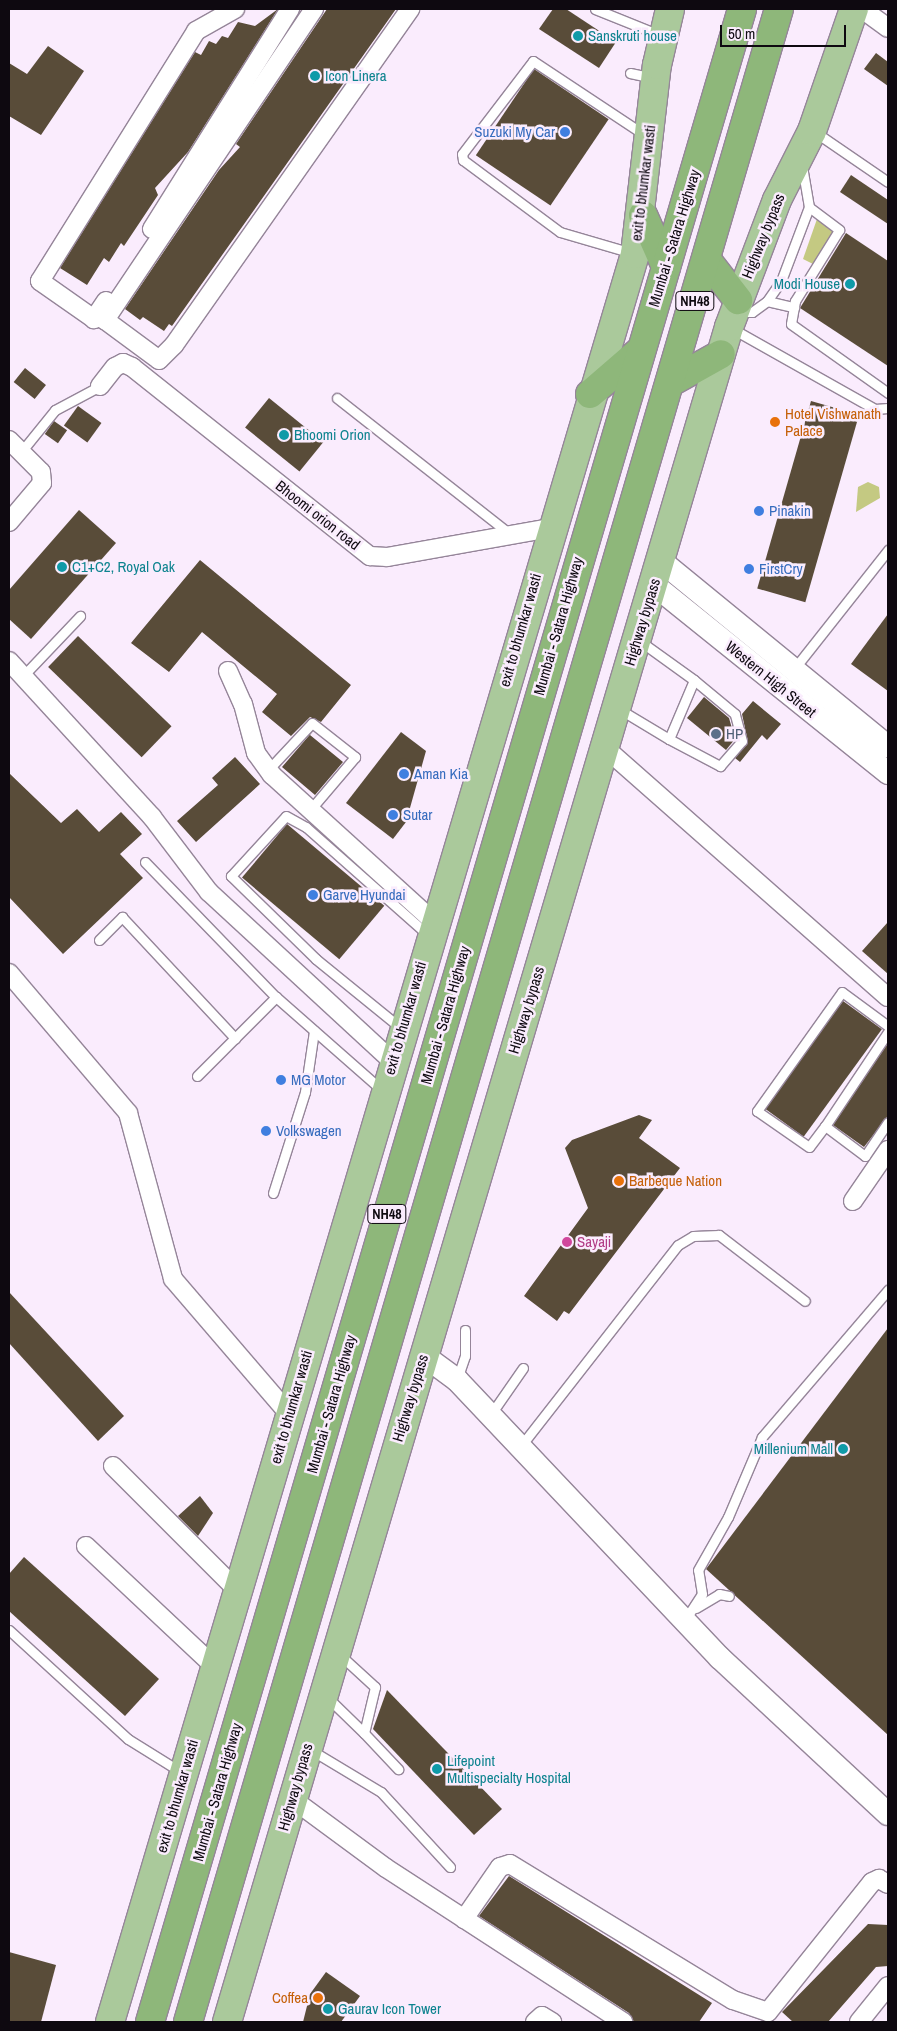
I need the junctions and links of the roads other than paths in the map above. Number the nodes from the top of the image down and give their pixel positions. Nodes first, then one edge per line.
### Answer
1 (235, 9) edge
2 (290, 9) edge
3 (314, 9) edge
4 (410, 9) edge
5 (595, 9) edge
6 (670, 9) edge
7 (742, 9) edge
8 (779, 9) edge
9 (854, 9) edge
10 (862, 9) edge
11 (888, 28) edge
12 (664, 36) junction
13 (812, 130) junction
14 (648, 138) junction
15 (800, 156) junction
16 (888, 182) edge
17 (809, 206) junction
18 (643, 215) junction
19 (635, 254) junction
20 (707, 260) junction
21 (666, 267) junction
22 (767, 302) junction
23 (794, 307) junction
24 (734, 313) junction
25 (640, 351) junction
26 (721, 354) junction
27 (671, 382) junction
28 (100, 386) joint
29 (888, 393) edge
30 (590, 394) junction
31 (337, 398) dead end
32 (888, 408) edge
33 (15, 446) edge
34 (9, 522) edge
35 (550, 528) junction
36 (510, 534) junction
37 (888, 550) edge
38 (657, 572) junction
39 (80, 616) dead end
40 (636, 638) junction
41 (9, 661) edge
42 (228, 671) dead end
43 (22, 676) junction
44 (787, 678) junction
45 (694, 680) junction
46 (616, 707) junction
47 (670, 739) junction
48 (604, 747) junction
49 (888, 747) edge
50 (268, 770) junction
51 (888, 773) edge
52 (310, 810) junction
53 (145, 862) dead end
54 (432, 930) junction
55 (99, 940) dead end
56 (9, 973) edge
57 (276, 997) junction
58 (888, 997) edge
59 (888, 1026) edge
60 (314, 1030) junction
61 (402, 1030) junction
62 (888, 1032) edge
63 (235, 1038) junction
64 (393, 1062) junction
65 (196, 1076) dead end
66 (384, 1092) junction
67 (888, 1122) edge
68 (825, 1126) junction
69 (888, 1150) edge
70 (273, 1193) dead end
71 (853, 1201) dead end
72 (888, 1290) edge
73 (805, 1300) dead end
74 (465, 1330) dead end
75 (423, 1355) junction
76 (523, 1368) dead end
77 (457, 1380) junction
78 (288, 1414) junction
79 (489, 1416) junction
80 (518, 1449) junction
81 (113, 1466) dead end
82 (86, 1546) dead end
83 (237, 1590) junction
84 (729, 1596) dead end
85 (690, 1615) junction
86 (9, 1630) edge
87 (335, 1651) junction
88 (214, 1666) junction
89 (323, 1693) junction
90 (364, 1733) junction
91 (307, 1747) junction
92 (398, 1769) dead end
93 (184, 1773) junction
94 (292, 1798) junction
95 (888, 1814) edge
96 (450, 1867) dead end
97 (888, 1884) edge
98 (464, 1919) junction
99 (888, 1986) edge
100 (770, 2019) edge
101 (110, 2022) edge
102 (150, 2022) edge
103 (188, 2022) edge
104 (227, 2022) edge
105 (535, 2022) edge
106 (552, 2022) edge
107 (623, 2022) edge
108 (859, 2022) edge

1 - 2 street
3 - 4 street
5 - 12 lane
6 - 12 main road, exit to bhumkar wasti
7 - 21 highway, Mumbai - Satara Highway / NH48
8 - 20 highway, NH48
9 - 13 main road, Highway bypass
10 - 11 street
12 - 14 main road, exit to bhumkar wasti
13 - 15 main road, Highway bypass
13 - 16 lane
14 - 18 main road, exit to bhumkar wasti
14 - 19 lane
15 - 17 lane
15 - 24 main road, Highway bypass
17 - 22 lane
17 - 23 lane
18 - 19 main road, exit to bhumkar wasti
18 - 21 highway
19 - 30 main road, exit to bhumkar wasti
20 - 24 highway
20 - 27 highway, NH48
21 - 25 highway, Mumbai - Satara Highway / NH48
22 - 23 lane
22 - 24 lane
23 - 29 lane
24 - 26 main road, Highway bypass
24 - 32 lane
25 - 30 highway
25 - 102 highway, Mumbai - Satara Highway / NH48
26 - 27 highway
26 - 38 main road, Highway bypass
27 - 103 highway, NH48
28 - 33 lane
28 - 36 street, Bhoomi orion road
30 - 35 main road, exit to bhumkar wasti
31 - 36 lane
33 - 34 street
35 - 36 street, Bhoomi orion road
35 - 54 main road, exit to bhumkar wasti
37 - 44 lane
38 - 40 main road, Highway bypass
38 - 44 street, Western High Street
39 - 43 lane
40 - 45 lane
40 - 46 main road, Highway bypass
41 - 43 street
42 - 50 street
43 - 64 street
44 - 49 street, Western High Street
44 - 51 street, Western High Street
45 - 47 lane
45 - 47 lane
46 - 47 lane
46 - 48 main road, Highway bypass
48 - 58 street
48 - 75 main road, Highway bypass
50 - 52 street
50 - 52 lane
52 - 54 street
53 - 57 lane
54 - 61 main road, exit to bhumkar wasti
54 - 61 lane
55 - 63 lane
56 - 78 street
57 - 60 lane
57 - 63 lane
59 - 68 lane
60 - 66 lane
60 - 70 lane
61 - 64 main road, exit to bhumkar wasti
62 - 68 lane
63 - 65 lane
64 - 66 main road, exit to bhumkar wasti
66 - 78 main road, exit to bhumkar wasti
67 - 68 lane
69 - 71 street
72 - 85 lane
73 - 80 lane
74 - 77 lane
75 - 77 street
75 - 87 main road, Highway bypass
76 - 79 lane
77 - 79 street
78 - 83 main road, exit to bhumkar wasti
79 - 80 street
80 - 85 street
81 - 83 street
82 - 88 street
83 - 88 main road, exit to bhumkar wasti
84 - 85 lane
85 - 95 street
86 - 93 lane
87 - 89 main road, Highway bypass
87 - 90 lane
88 - 93 main road, exit to bhumkar wasti
89 - 90 lane
89 - 91 main road, Highway bypass
90 - 92 lane
91 - 94 main road, Highway bypass
91 - 96 lane
93 - 101 main road, exit to bhumkar wasti
94 - 98 street
94 - 104 main road, Highway bypass
97 - 100 street
98 - 100 street
98 - 107 street
99 - 108 street
105 - 106 street

